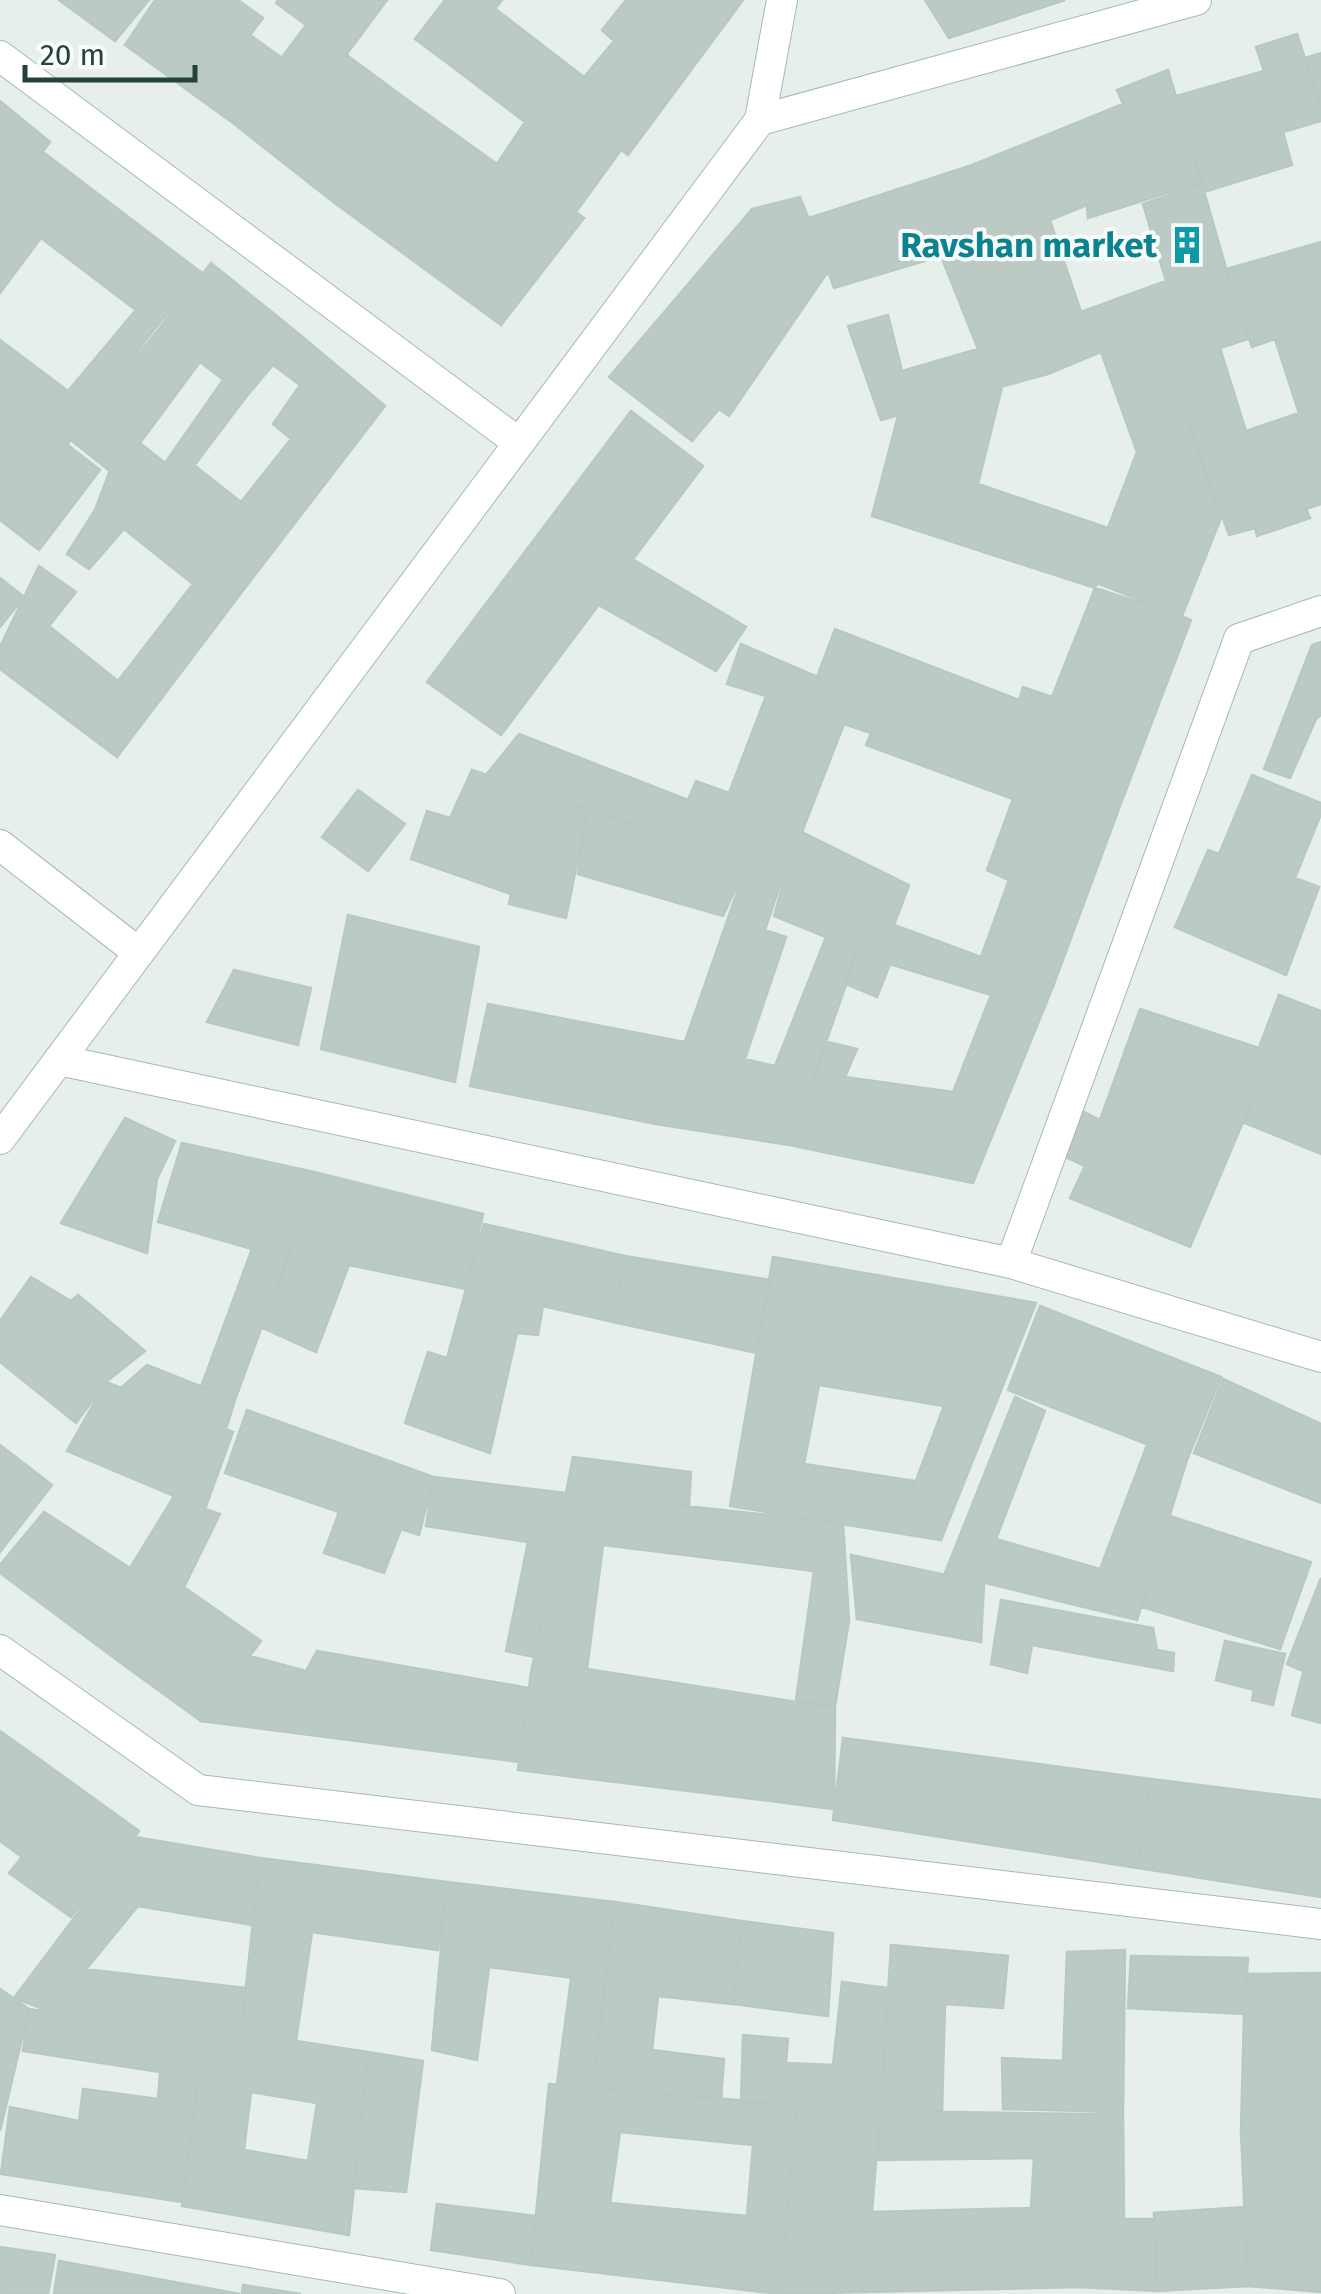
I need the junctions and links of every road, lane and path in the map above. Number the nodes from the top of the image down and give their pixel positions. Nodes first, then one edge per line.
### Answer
1 (782, 0) edge
2 (1196, 0) edge
3 (0, 56) edge
4 (760, 120) junction
5 (519, 443) junction
6 (1321, 611) edge
7 (0, 845) edge
8 (139, 952) junction
9 (59, 1060) junction
10 (0, 1139) edge
11 (1012, 1263) junction
12 (1321, 1357) edge
13 (0, 1650) edge
14 (1321, 1924) edge
15 (0, 2210) edge
16 (500, 2294) edge

1 - 4 street
2 - 4 street
3 - 5 street
4 - 5 street
5 - 8 street
6 - 11 street
7 - 8 street
8 - 9 street
9 - 10 street
9 - 11 street
11 - 12 street
13 - 14 street
15 - 16 street

